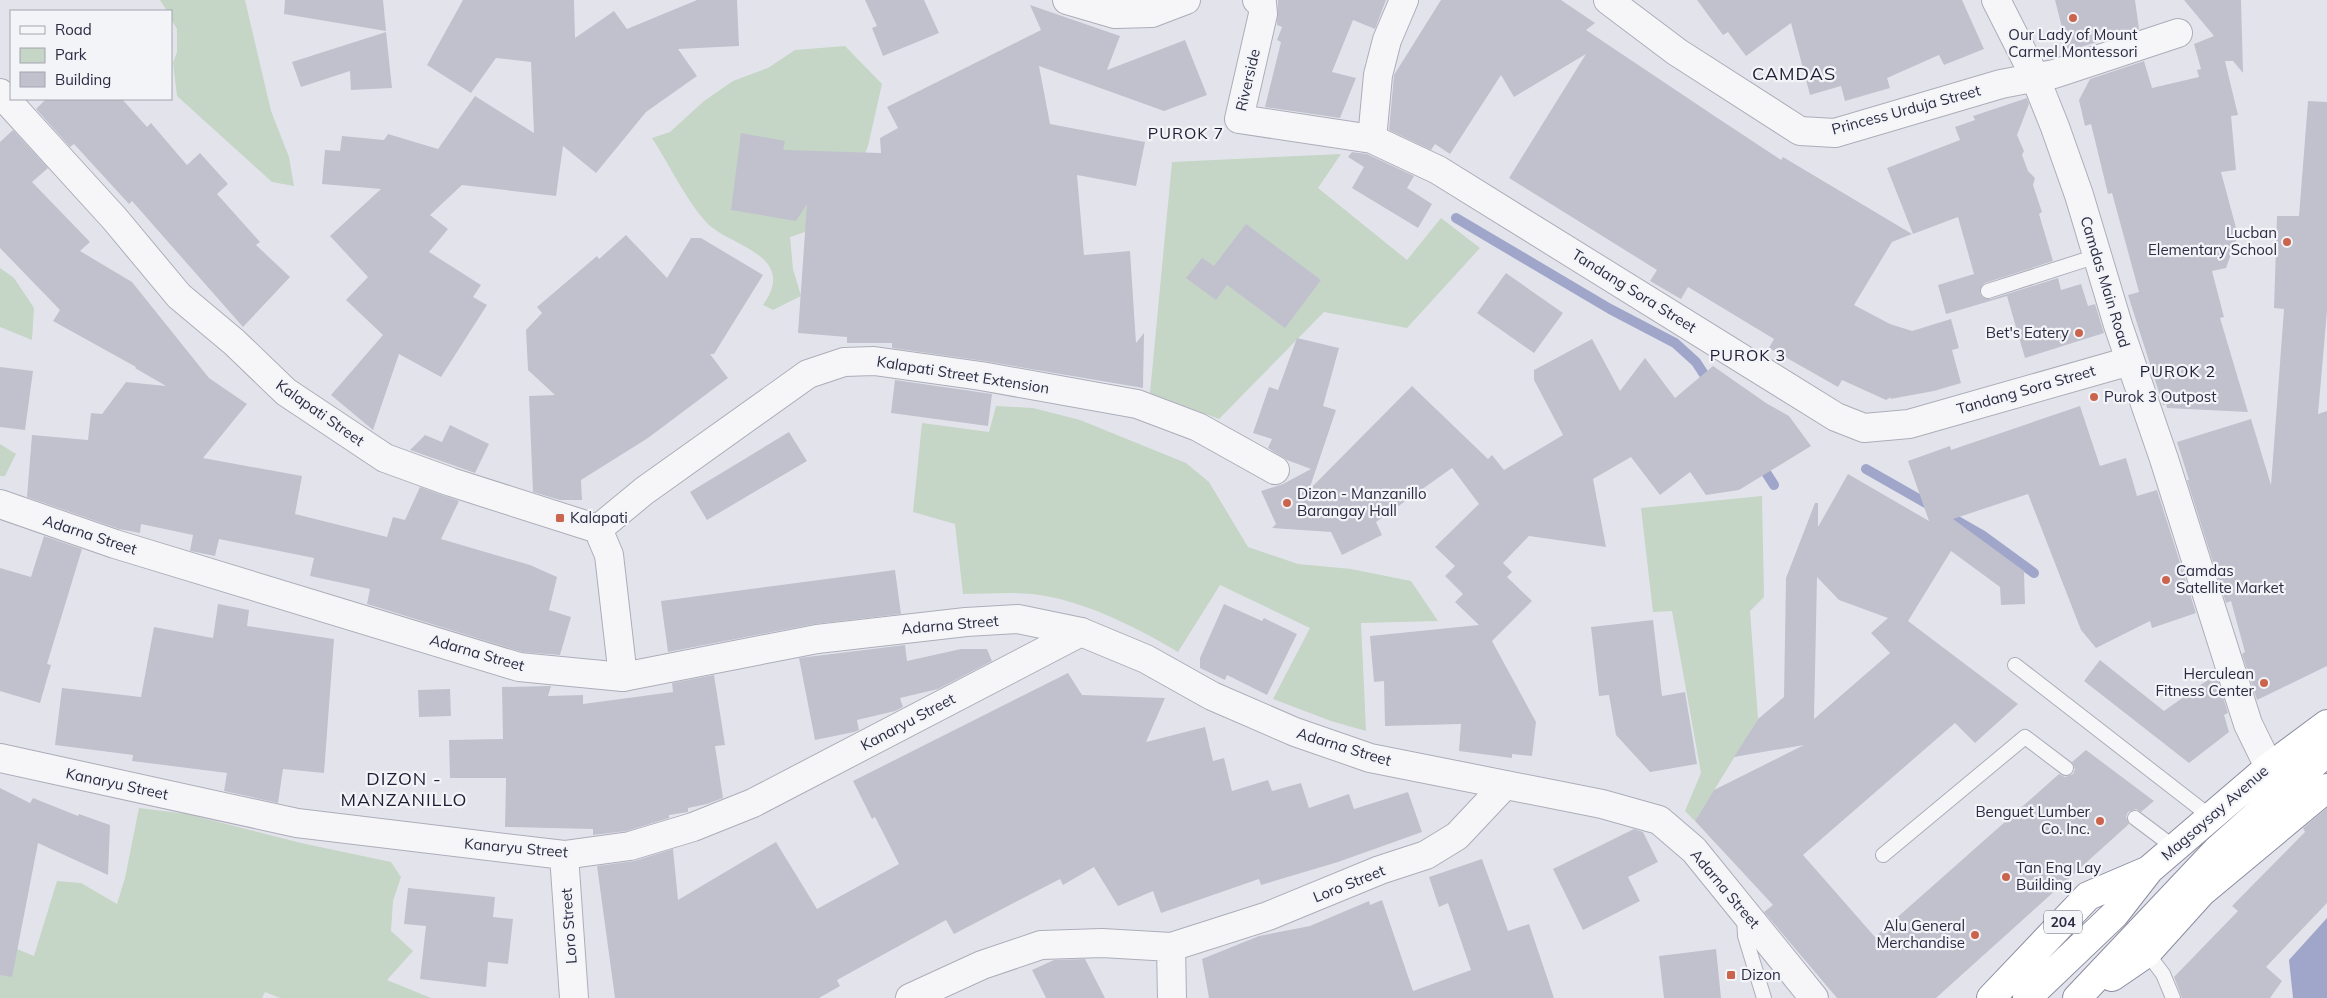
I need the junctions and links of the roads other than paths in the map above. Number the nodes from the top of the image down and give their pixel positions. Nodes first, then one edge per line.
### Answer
1 (1067, 0) edge
2 (1186, 0) edge
3 (1404, 0) edge
4 (1608, 0) edge
5 (1996, 0) edge
6 (1261, 1) edge
7 (2178, 33) dead end
8 (2035, 77) junction
9 (0, 93) edge
10 (1372, 139) junction
11 (2097, 256) junction
12 (1988, 291) dead end
13 (2130, 361) junction
14 (1275, 470) dead end
15 (0, 504) edge
16 (598, 529) junction
17 (1081, 632) junction
18 (2015, 665) dead end
19 (623, 677) junction
20 (2327, 724) edge
21 (2327, 752) edge
22 (0, 758) edge
23 (2269, 767) junction
24 (2066, 768) dead end
25 (1505, 785) junction
26 (2327, 788) edge
27 (2210, 817) junction
28 (2135, 818) dead end
29 (2175, 848) junction
30 (564, 855) junction
31 (1883, 855) dead end
32 (2150, 869) junction
33 (2166, 902) junction
34 (1743, 911) junction
35 (2116, 914) junction
36 (1171, 947) junction
37 (2147, 953) junction
38 (574, 998) edge
39 (910, 998) edge
40 (1172, 998) edge
41 (1764, 998) edge
42 (1814, 998) edge
43 (1991, 998) edge
44 (2027, 998) edge
45 (2077, 998) edge
46 (2082, 998) edge
47 (2172, 998) edge

1 - 2 street
3 - 10 street
4 - 8 street, Princess Urduja Street
5 - 8 street, Camdas Main Road
6 - 10 street, Riverside
7 - 8 street, Princess Urduja Street
8 - 11 street, Camdas Main Road
9 - 16 street, Kalapati Street
10 - 13 street, Tandang Sora Street
11 - 12 lane
11 - 13 street, Camdas Main Road
13 - 23 street, Camdas Main Road
14 - 16 street, Kalapati Street Extension
15 - 19 street, Adarna Street
16 - 19 street
17 - 19 street, Adarna Street
17 - 25 street, Adarna Street
17 - 30 street, Kanaryu Street
18 - 27 lane
20 - 23 highway, Magsaysay Avenue / 204
21 - 33 highway, Magsaysay Avenue
22 - 30 street, Kanaryu Street
23 - 27 highway, Magsaysay Avenue / 204
24 - 31 lane
25 - 34 street, Adarna Street
25 - 36 street, Loro Street
26 - 37 highway
27 - 29 highway, Magsaysay Avenue / 204
28 - 29 lane
29 - 32 highway, Magsaysay Avenue / 204
30 - 38 street, Loro Street
32 - 35 highway, Magsaysay Avenue / 204
32 - 43 highway, 204
33 - 35 highway, Magsaysay Avenue / 204
33 - 45 highway, Magsaysay Avenue
34 - 41 lane
34 - 42 street, Adarna Street
35 - 44 highway, Magsaysay Avenue / 204
36 - 39 street, Loro Street
36 - 40 street
37 - 46 highway
37 - 47 lane

